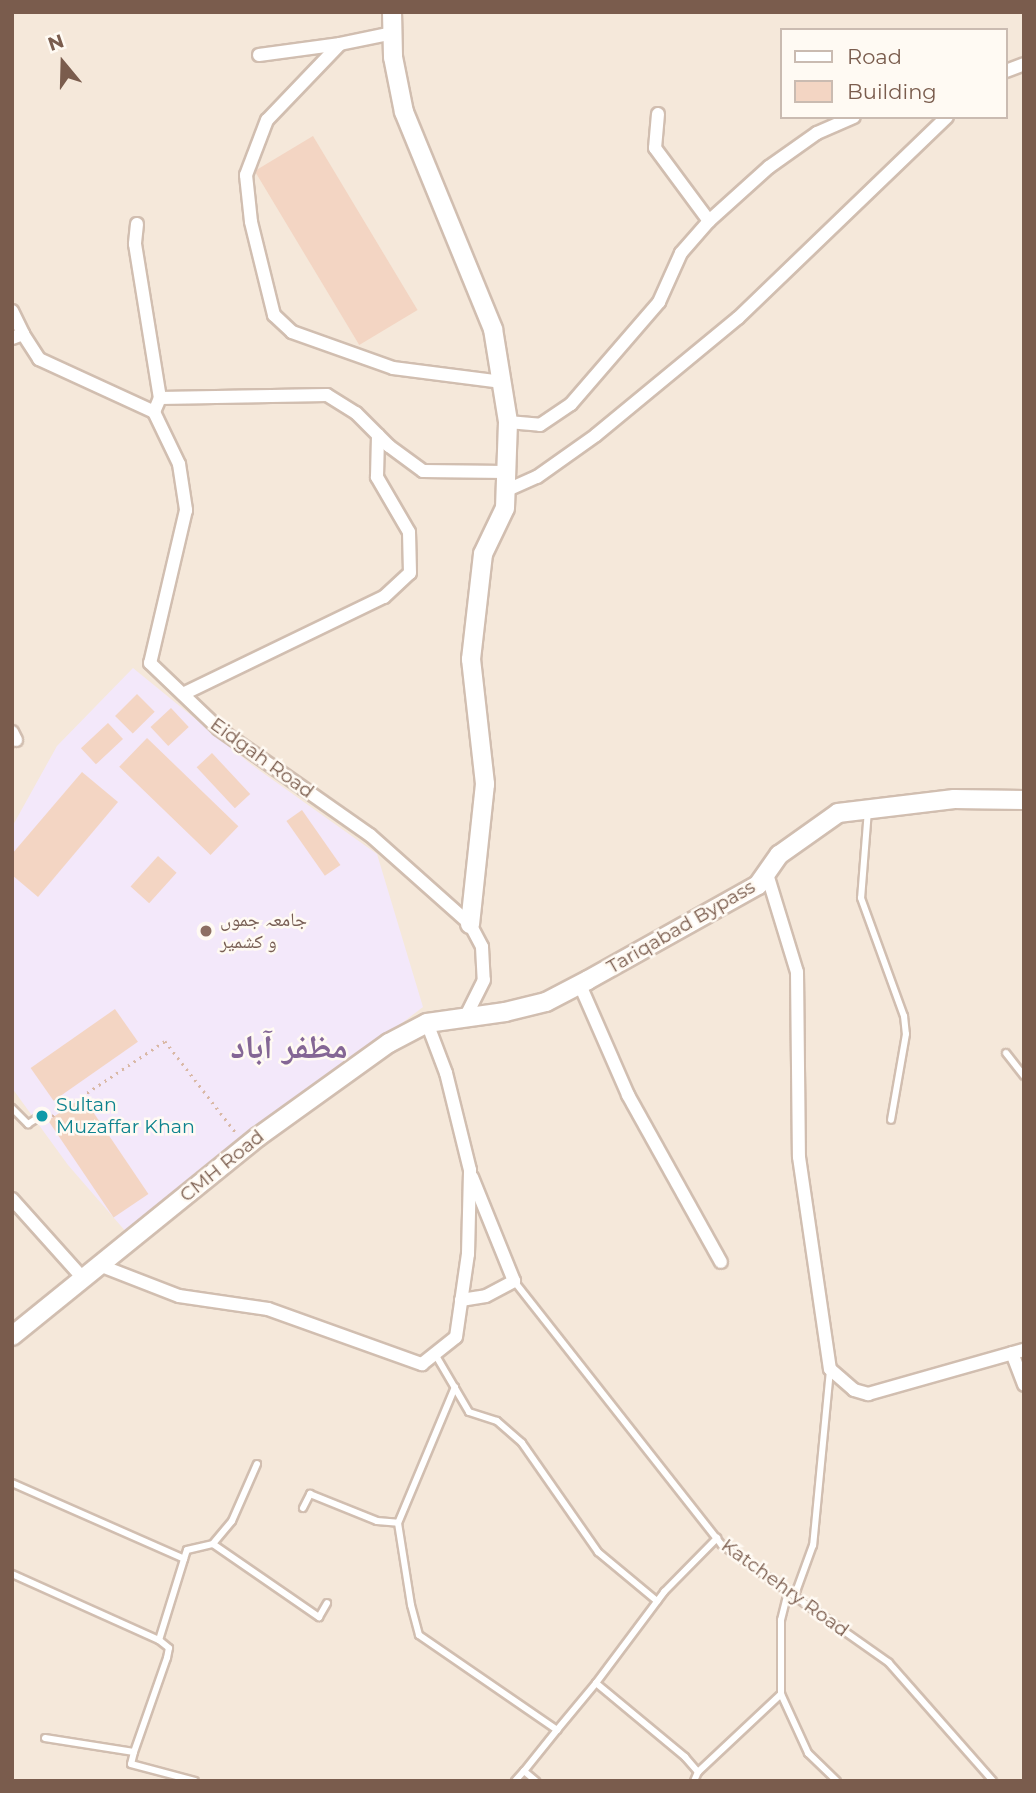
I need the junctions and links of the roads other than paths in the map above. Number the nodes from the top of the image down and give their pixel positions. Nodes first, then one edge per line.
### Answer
1 (392, 12) edge
2 (393, 33) junction
3 (340, 44) junction
4 (258, 55) dead end
5 (1024, 63) edge
6 (1008, 70) edge
7 (658, 114) dead end
8 (849, 119) edge
9 (945, 119) edge
10 (709, 221) junction
11 (137, 224) dead end
12 (12, 311) edge
13 (18, 336) edge
14 (502, 382) junction
15 (160, 398) junction
16 (154, 412) junction
17 (508, 422) junction
18 (378, 435) junction
19 (506, 472) junction
20 (505, 491) junction
21 (183, 694) junction
22 (1024, 800) edge
23 (868, 808) junction
24 (767, 874) junction
25 (470, 924) junction
26 (580, 985) junction
27 (466, 1016) junction
28 (445, 1017) joint
29 (427, 1023) junction
30 (1006, 1053) dead end
31 (1024, 1076) edge
32 (12, 1108) edge
33 (41, 1116) road end
34 (891, 1120) dead end
35 (470, 1170) junction
36 (12, 1199) edge
37 (721, 1262) dead end
38 (99, 1265) junction
39 (83, 1278) junction
40 (514, 1281) junction
41 (461, 1300) junction
42 (12, 1336) edge
43 (1018, 1351) edge
44 (435, 1354) junction
45 (830, 1369) junction
46 (1024, 1385) edge
47 (455, 1387) junction
48 (257, 1464) dead end
49 (12, 1483) edge
50 (303, 1508) dead end
51 (398, 1523) junction
52 (716, 1538) junction
53 (213, 1544) junction
54 (184, 1559) junction
55 (12, 1574) edge
56 (788, 1592) junction
57 (657, 1601) junction
58 (327, 1603) dead end
59 (159, 1640) junction
60 (596, 1684) junction
61 (781, 1694) junction
62 (558, 1730) junction
63 (45, 1738) dead end
64 (134, 1752) junction
65 (524, 1771) junction
66 (698, 1772) junction
67 (833, 1780) edge
68 (195, 1781) edge
69 (515, 1781) edge
70 (536, 1781) edge
71 (694, 1781) edge
72 (993, 1781) edge

1 - 2 street
2 - 3 street
2 - 14 street
3 - 4 street
3 - 14 street
5 - 6 street
7 - 10 street
8 - 10 street
9 - 20 street
10 - 17 street
11 - 15 street
12 - 13 street
13 - 16 street
14 - 17 street
15 - 16 street
15 - 18 street
16 - 21 street, Eidgah Road
17 - 19 street
18 - 19 street
18 - 21 street
19 - 20 street
20 - 25 street
21 - 25 street, Eidgah Road
22 - 23 street, Tariqabad Bypass
23 - 24 street, Tariqabad Bypass
23 - 34 lane
24 - 26 street, Tariqabad Bypass
24 - 45 street
25 - 27 street, Eidgah Road
26 - 27 street, Tariqabad Bypass
26 - 37 street
27 - 28 street, Tariqabad Bypass
28 - 29 street, CMH Road
29 - 35 street
29 - 38 street, CMH Road
30 - 31 lane
32 - 33 lane
35 - 40 street
35 - 41 street
36 - 39 street
38 - 39 street, CMH Road
38 - 44 street
39 - 42 street, CMH Road
40 - 41 street
40 - 52 lane, Katchehry Road
41 - 44 street
43 - 45 street
43 - 46 street
44 - 47 lane
45 - 56 lane
47 - 51 lane
47 - 57 lane
48 - 53 lane
49 - 54 lane
50 - 51 lane
51 - 62 lane
52 - 56 lane, Katchehry Road
52 - 57 lane
53 - 54 lane
53 - 58 lane
54 - 59 lane
55 - 59 lane
56 - 61 lane
56 - 72 lane, Katchehry Road
57 - 60 lane
59 - 64 lane
60 - 62 lane
60 - 66 lane
61 - 66 lane
61 - 67 lane
62 - 65 lane
63 - 64 lane
64 - 68 lane
65 - 69 lane
65 - 70 lane
66 - 71 lane

